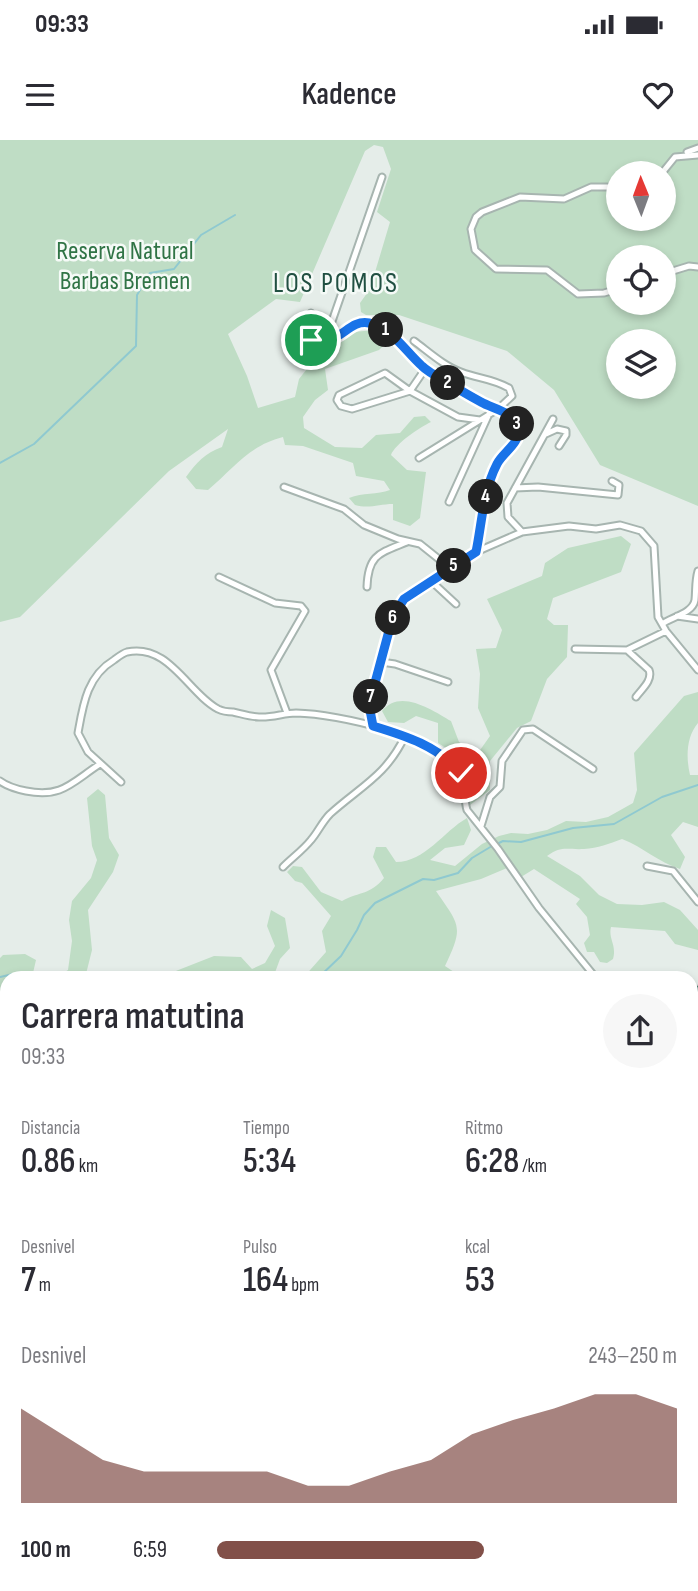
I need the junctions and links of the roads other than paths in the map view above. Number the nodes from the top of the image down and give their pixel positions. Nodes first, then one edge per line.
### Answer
1 (698, 148) edge
2 (698, 155) edge
3 (675, 157) junction
4 (672, 161) edge
5 (382, 177) dead end
6 (606, 187) edge
7 (698, 267) edge
8 (676, 270) edge
9 (606, 292) edge
10 (311, 313) dead end
11 (337, 338) junction
12 (414, 341) dead end
13 (425, 369) junction
14 (410, 391) junction
15 (498, 409) junction
16 (489, 414) junction
17 (552, 419) dead end
18 (480, 420) junction
19 (546, 434) junction
20 (559, 446) dead end
21 (419, 458) dead end
22 (612, 481) dead end
23 (284, 487) dead end
24 (515, 488) junction
25 (449, 502) dead end
26 (522, 532) junction
27 (407, 541) junction
28 (476, 552) junction
29 (450, 569) junction
30 (698, 570) edge
31 (219, 577) dead end
32 (430, 580) junction
33 (367, 587) dead end
34 (456, 604) dead end
35 (676, 616) junction
36 (698, 619) edge
37 (662, 624) junction
38 (666, 631) junction
39 (575, 649) dead end
40 (627, 650) junction
41 (381, 662) junction
42 (698, 670) edge
43 (448, 682) dead end
44 (636, 697) dead end
45 (287, 713) junction
46 (373, 726) junction
47 (405, 736) junction
48 (100, 764) junction
49 (593, 769) dead end
50 (0, 782) edge
51 (121, 782) dead end
52 (481, 825) junction
53 (647, 866) dead end
54 (283, 867) dead end
55 (698, 902) edge
56 (590, 971) edge

1 - 3 street
2 - 3 street
3 - 4 street
5 - 11 street
6 - 9 street
7 - 8 street
10 - 11 street
11 - 13 street
12 - 15 street
13 - 14 street
13 - 15 street
14 - 14 street
14 - 18 street
15 - 16 street
15 - 28 street
16 - 18 street
16 - 25 street
17 - 19 street
18 - 21 street
19 - 20 street
19 - 24 street
22 - 24 street
23 - 27 street
24 - 26 street
26 - 28 street
26 - 37 street
27 - 29 street
27 - 33 street
28 - 29 street
29 - 32 street
30 - 35 street
31 - 45 street
32 - 34 street
32 - 41 street
35 - 36 street
35 - 37 street
37 - 38 street
38 - 40 street
38 - 42 street
39 - 40 street
40 - 44 street
41 - 43 street
41 - 46 street
45 - 46 street
45 - 48 street
46 - 47 street
47 - 52 street
47 - 54 street
48 - 50 street
48 - 51 street
49 - 52 street
52 - 56 street
53 - 55 street

